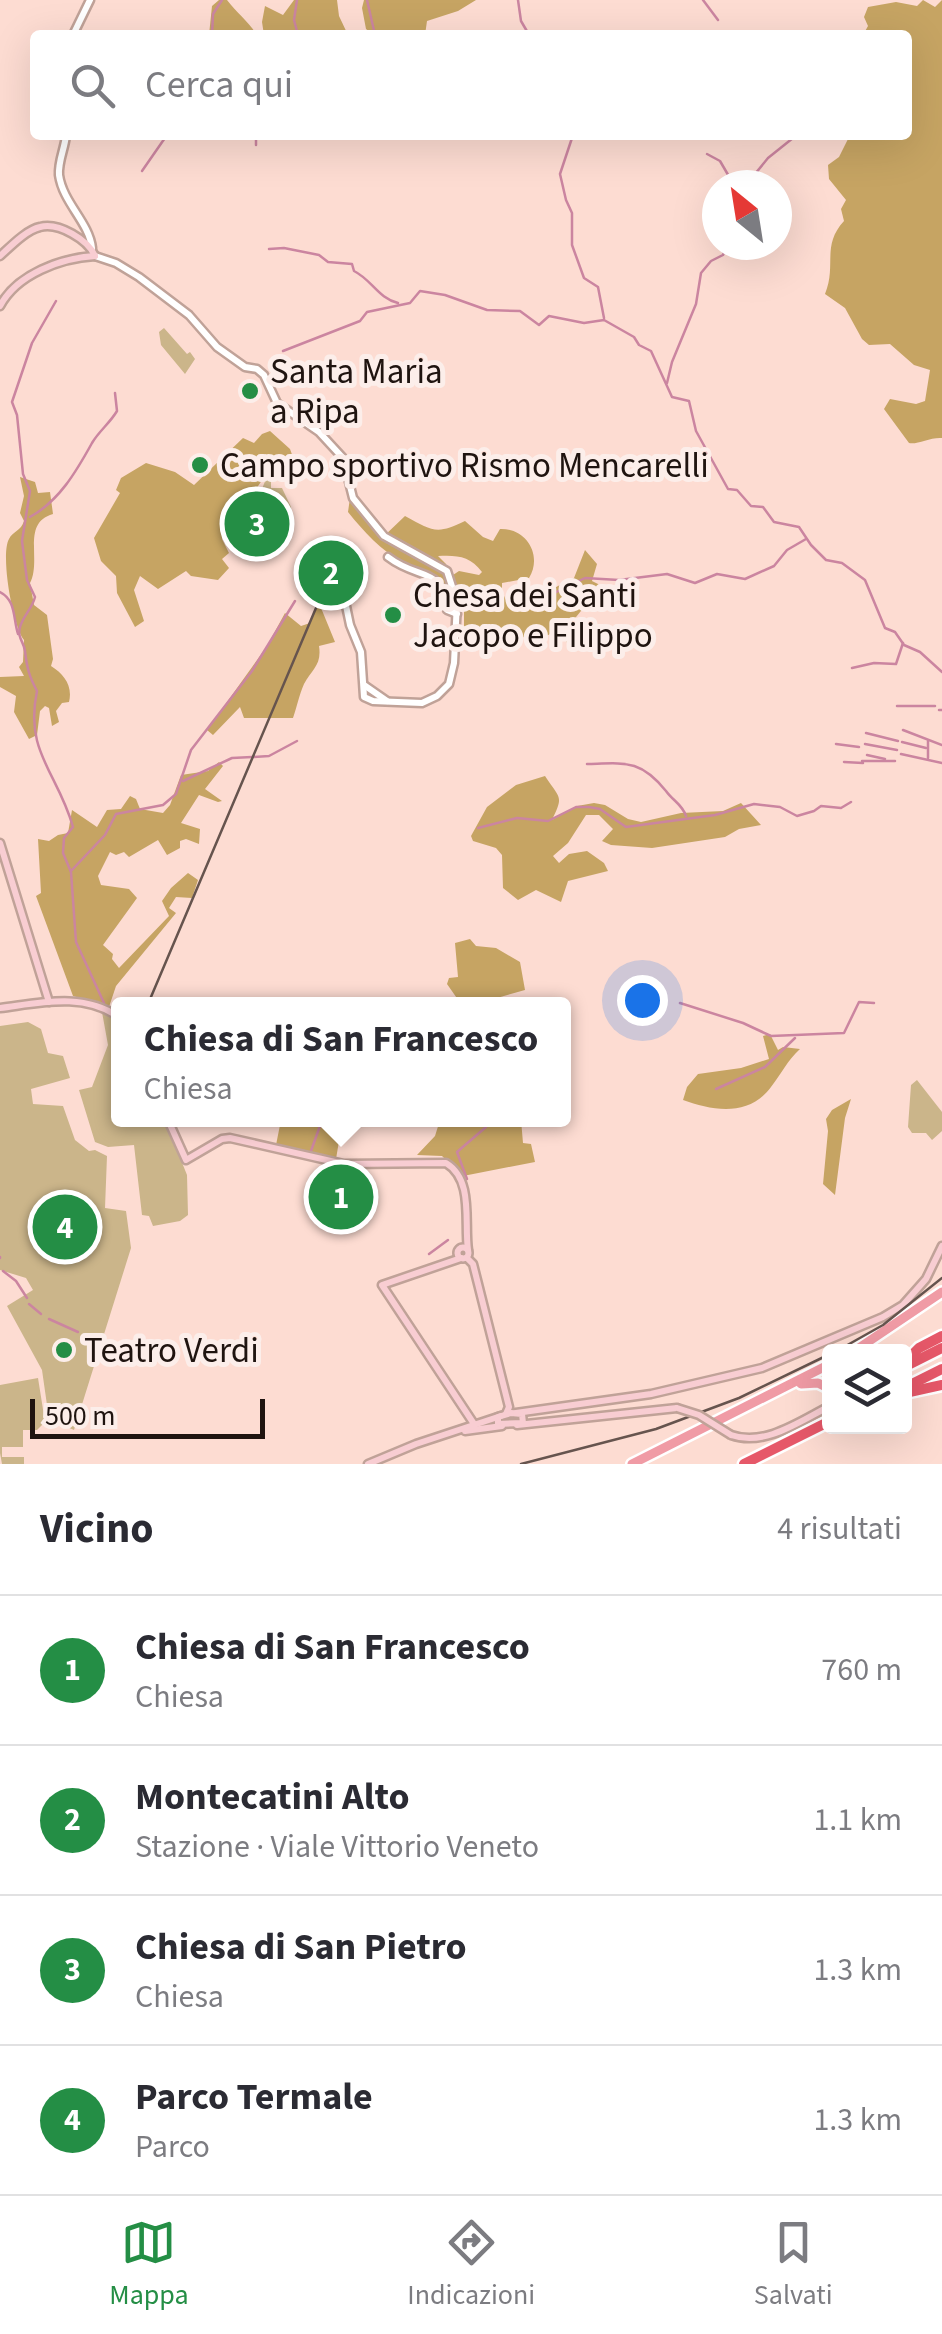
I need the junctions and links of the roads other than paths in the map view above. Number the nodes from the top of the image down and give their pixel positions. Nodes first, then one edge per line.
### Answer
1 (90, 0) edge
2 (75, 30) edge
3 (65, 140) edge
4 (93, 252) junction
5 (0, 256) edge
6 (0, 306) edge
7 (388, 557) dead end
8 (340, 577) dead end
9 (457, 614) junction
10 (1, 848) edge
11 (49, 1002) junction
12 (0, 1008) edge
13 (111, 1014) edge
14 (171, 1127) edge
15 (942, 1246) edge
16 (463, 1253) junction
17 (942, 1292) edge
18 (879, 1336) junction
19 (942, 1336) edge
20 (866, 1344) edge
21 (870, 1344) edge
22 (912, 1352) edge
23 (940, 1361) edge
24 (912, 1366) edge
25 (822, 1378) edge
26 (822, 1379) edge
27 (822, 1380) edge
28 (912, 1382) edge
29 (801, 1384) junction
30 (942, 1385) edge
31 (912, 1387) edge
32 (746, 1407) junction
33 (822, 1408) edge
34 (504, 1415) junction
35 (522, 1417) junction
36 (474, 1424) junction
37 (502, 1426) junction
38 (822, 1427) edge
39 (822, 1427) edge
40 (411, 1446) junction
41 (634, 1463) edge
42 (368, 1464) edge
43 (744, 1464) edge
44 (755, 1464) edge

1 - 2 street
3 - 4 street
4 - 5 main road
4 - 6 main road
4 - 9 street
7 - 9 street
8 - 9 street
10 - 11 main road
11 - 12 main road
11 - 13 main road
14 - 16 main road
15 - 35 main road
16 - 34 main road
16 - 36 main road
17 - 18 main road
18 - 20 main road
18 - 21 main road
19 - 22 highway
23 - 24 highway
23 - 28 highway
25 - 29 main road
26 - 32 main road
27 - 29 main road
29 - 32 main road
30 - 31 highway
32 - 41 main road
33 - 35 main road, bridge
34 - 35 main road
34 - 36 main road
34 - 37 main road
35 - 37 main road
36 - 40 main road
37 - 40 main road
38 - 43 highway
39 - 44 highway
40 - 42 main road

